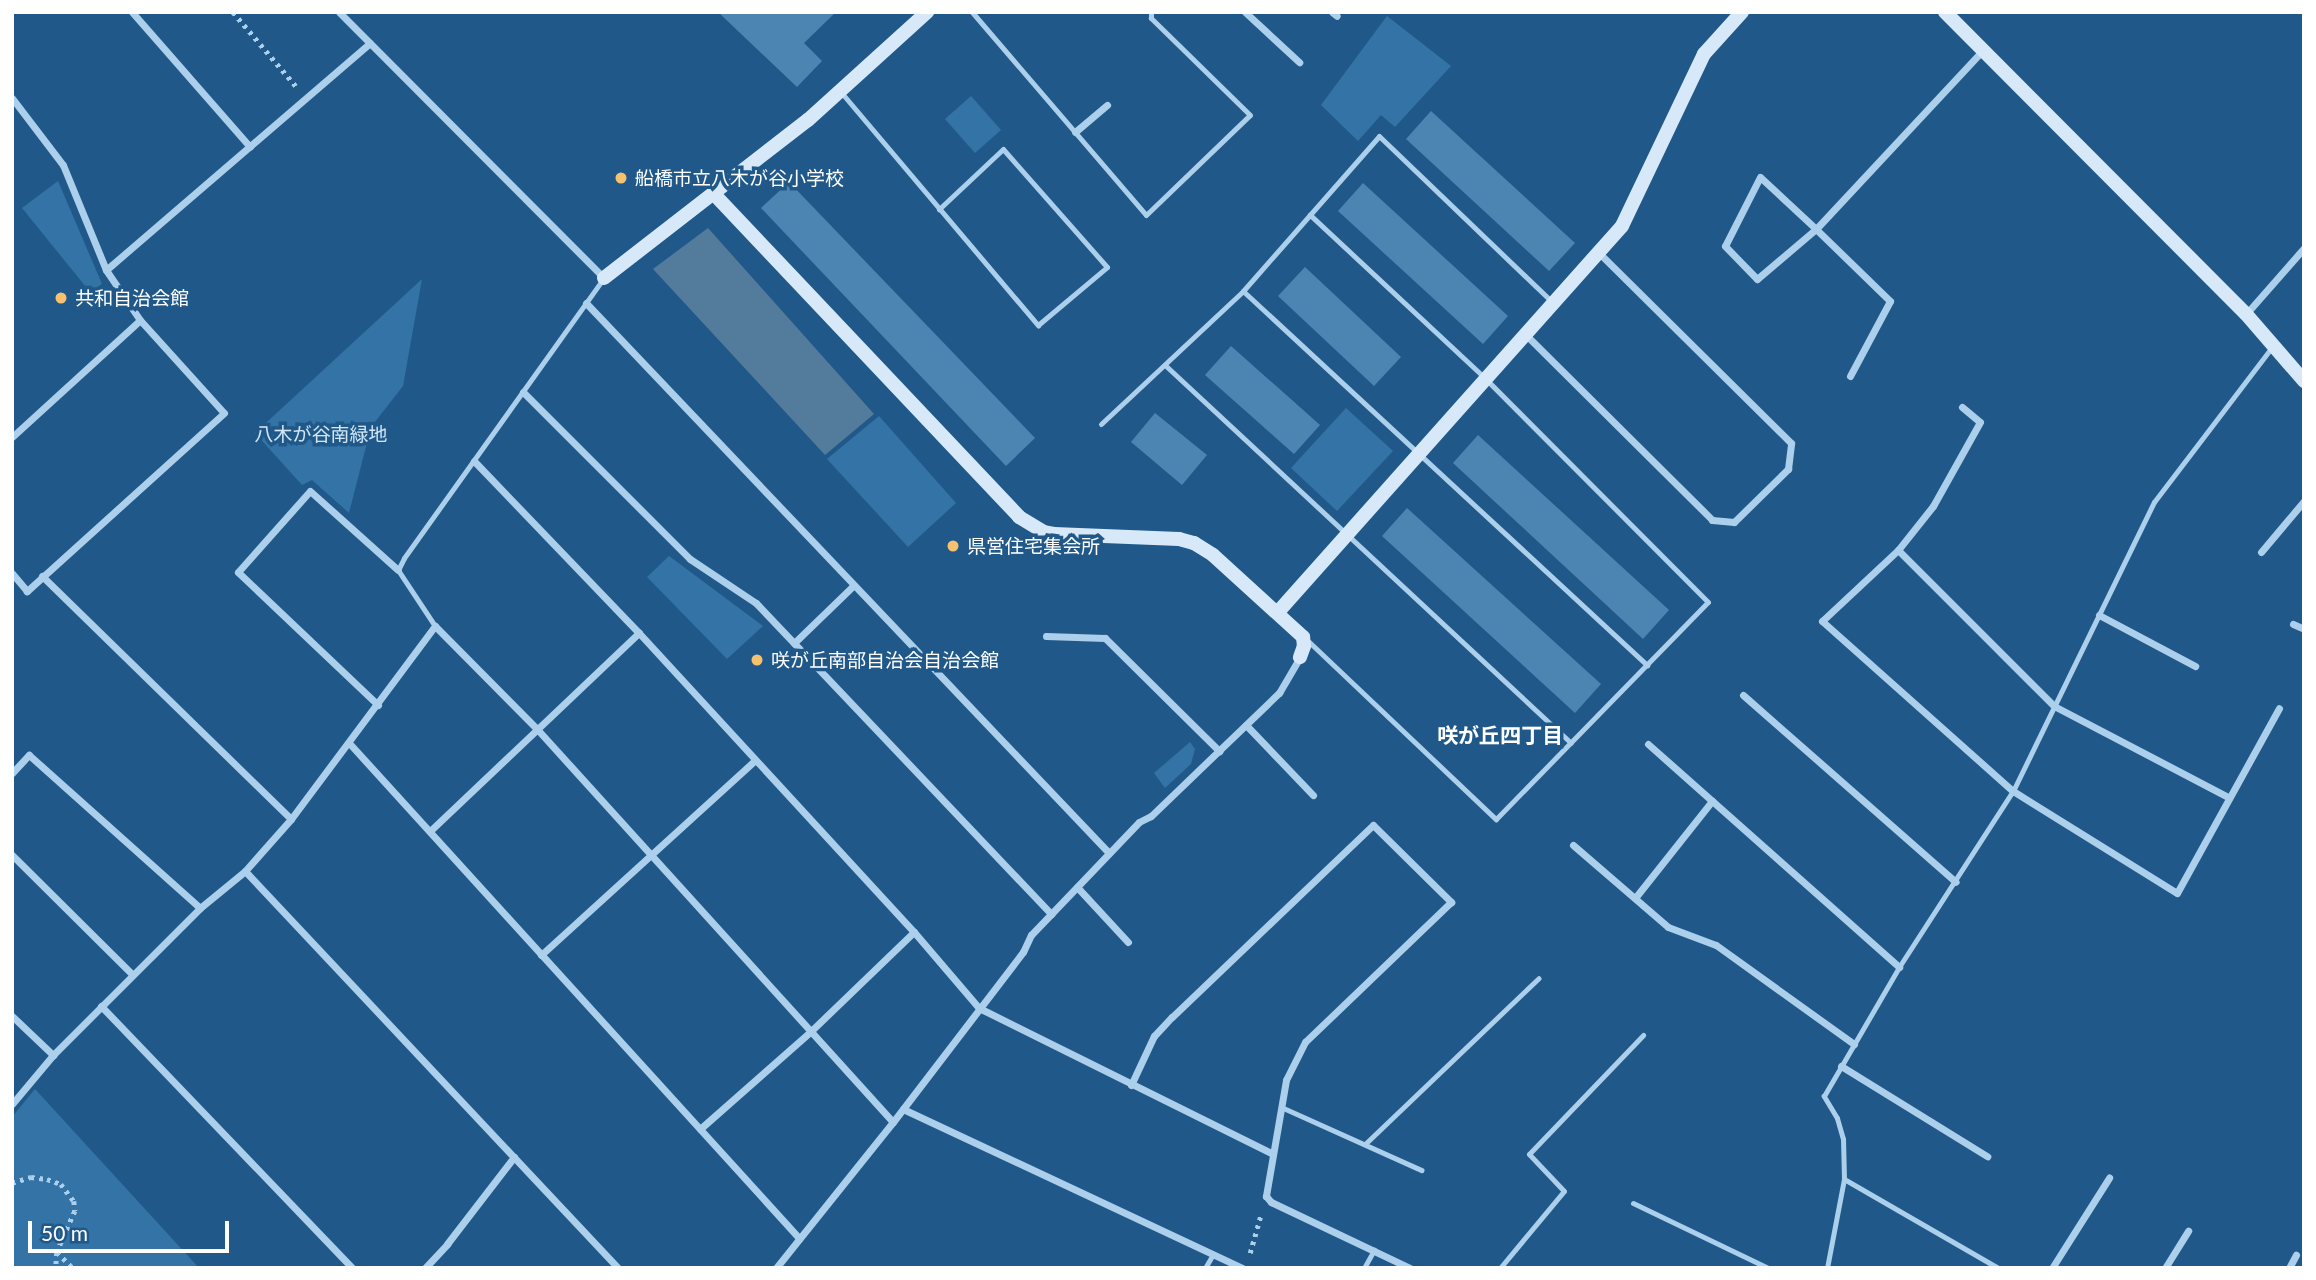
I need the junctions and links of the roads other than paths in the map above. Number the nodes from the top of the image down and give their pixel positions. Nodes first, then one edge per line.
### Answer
1 (132, 12) edge
2 (340, 12) edge
3 (927, 12) edge
4 (972, 12) edge
5 (1151, 12) edge
6 (1245, 12) edge
7 (1742, 12) edge
8 (1945, 12) edge
9 (370, 43) junction
10 (1982, 51) junction
11 (1299, 62) dead end
12 (839, 92) junction
13 (12, 98) edge
14 (1107, 105) dead end
15 (1075, 132) junction
16 (250, 147) junction
17 (713, 193) junction
18 (939, 209) junction
19 (1310, 215) junction
20 (1816, 229) junction
21 (2304, 248) edge
22 (1598, 253) junction
23 (106, 270) junction
24 (604, 278) junction
25 (1243, 291) junction
26 (586, 303) junction
27 (1553, 303) junction
28 (2246, 314) junction
29 (140, 320) junction
30 (1525, 334) junction
31 (2273, 346) junction
32 (1166, 366) junction
33 (1850, 376) dead end
34 (1486, 379) junction
35 (2304, 381) edge
36 (523, 392) junction
37 (1962, 407) dead end
38 (1101, 424) dead end
39 (12, 437) edge
40 (1418, 454) junction
41 (474, 461) junction
42 (2304, 501) edge
43 (1346, 535) junction
44 (1898, 550) junction
45 (2261, 552) dead end
46 (398, 570) junction
47 (12, 573) edge
48 (42, 576) junction
49 (854, 585) junction
50 (1278, 612) junction
51 (2099, 615) junction
52 (2293, 624) dead end
53 (435, 625) junction
54 (2304, 629) edge
55 (639, 633) junction
56 (1046, 636) dead end
57 (1303, 637) junction
58 (794, 643) junction
59 (1300, 657) joint
60 (1647, 665) junction
61 (2195, 666) dead end
62 (1743, 695) dead end
63 (378, 705) junction
64 (2054, 706) junction
65 (2279, 708) dead end
66 (1246, 725) junction
67 (537, 729) junction
68 (1571, 743) junction
69 (349, 744) junction
70 (1648, 744) dead end
71 (1219, 751) junction
72 (754, 761) junction
73 (12, 773) edge
74 (2013, 791) junction
75 (1314, 795) dead end
76 (2228, 797) junction
77 (1712, 801) junction
78 (291, 818) junction
79 (430, 831) junction
80 (1573, 845) dead end
81 (1109, 853) junction
82 (12, 855) edge
83 (651, 856) junction
84 (245, 871) junction
85 (1956, 882) junction
86 (1077, 887) junction
87 (1635, 898) junction
88 (200, 908) junction
89 (1051, 914) junction
90 (914, 932) junction
91 (1128, 942) dead end
92 (541, 955) junction
93 (1899, 967) junction
94 (132, 974) junction
95 (1539, 978) dead end
96 (101, 1006) junction
97 (979, 1008) junction
98 (12, 1016) edge
99 (811, 1031) junction
100 (1643, 1035) dead end
101 (1854, 1044) junction
102 (53, 1055) junction
103 (1841, 1066) junction
104 (1131, 1086) junction
105 (12, 1104) edge
106 (1281, 1107) junction
107 (903, 1109) junction
108 (893, 1122) junction
109 (700, 1129) junction
110 (1365, 1144) junction
111 (1273, 1154) junction
112 (1987, 1156) dead end
113 (514, 1157) junction
114 (1421, 1170) dead end
115 (2109, 1178) dead end
116 (1844, 1179) junction
117 (1633, 1203) dead end
118 (2188, 1231) dead end
119 (799, 1238) junction
120 (1374, 1250) junction
121 (1213, 1254) junction
122 (2297, 1255) dead end
123 (352, 1268) edge
124 (425, 1268) edge
125 (618, 1268) edge
126 (776, 1268) edge
127 (1205, 1268) edge
128 (1243, 1268) edge
129 (1364, 1268) edge
130 (1410, 1268) edge
131 (1500, 1268) edge
132 (1768, 1268) edge
133 (1827, 1268) edge
134 (1997, 1268) edge
135 (2052, 1268) edge
136 (2165, 1268) edge
137 (2289, 1268) edge

1 - 16 street
2 - 9 street
3 - 12 street
4 - 15 lane
5 - 15 lane
6 - 11 street
7 - 22 street
8 - 10 street
9 - 16 street
9 - 24 street
10 - 20 street
10 - 28 street
12 - 17 street
12 - 18 lane
13 - 23 street
14 - 15 street
16 - 23 street
17 - 24 street
17 - 50 street
18 - 18 lane
19 - 25 lane
19 - 27 lane
19 - 34 lane
20 - 20 street
20 - 33 street
21 - 28 street
22 - 27 street
22 - 30 street
23 - 29 street
24 - 26 lane
25 - 32 lane
25 - 40 lane
26 - 36 lane
26 - 49 street
27 - 30 street
28 - 31 street
29 - 39 street
29 - 48 street
30 - 34 street
31 - 35 street
31 - 51 lane
32 - 38 lane
32 - 43 lane
34 - 40 street
34 - 60 lane
36 - 41 lane
36 - 58 street
37 - 44 street
40 - 43 street
40 - 60 lane
41 - 46 lane
41 - 55 street
42 - 45 street
43 - 50 street
43 - 68 lane
44 - 64 street
44 - 74 street
46 - 53 lane
46 - 63 street
47 - 48 street
48 - 78 street
49 - 58 street
49 - 81 street
50 - 57 street
51 - 61 street
51 - 64 lane
52 - 54 street
53 - 63 street
53 - 67 street
55 - 67 street
55 - 72 street
56 - 71 street
57 - 59 street
57 - 68 lane
58 - 89 street
59 - 66 street
60 - 68 lane
62 - 85 street
63 - 69 street
64 - 74 lane
64 - 76 street
65 - 76 street
66 - 71 street
66 - 75 street
67 - 79 street
67 - 83 street
69 - 78 street
69 - 79 street
70 - 77 street
71 - 81 street
72 - 83 street
72 - 90 street
73 - 88 street
74 - 76 street
74 - 85 lane
77 - 87 street
77 - 93 street
78 - 84 street
79 - 92 street
80 - 87 street
81 - 86 street
82 - 94 street
83 - 92 street
83 - 99 street
84 - 88 street
84 - 113 street
85 - 93 lane
86 - 89 street
86 - 91 street
87 - 101 street
88 - 94 street
89 - 97 street
90 - 97 street
90 - 99 street
92 - 109 street
93 - 101 lane
94 - 96 street
95 - 110 lane
96 - 102 street
96 - 123 street
97 - 104 street
97 - 107 street
98 - 102 street
99 - 108 street
99 - 109 street
100 - 131 lane
101 - 103 lane
102 - 105 street
103 - 112 street
103 - 116 lane
104 - 106 street
104 - 111 street
106 - 110 lane
106 - 111 street
107 - 108 street
107 - 121 street
108 - 119 street
109 - 119 street
110 - 114 lane
111 - 120 street
113 - 124 street
113 - 125 street
115 - 135 street
116 - 133 lane
116 - 134 lane
117 - 132 lane
118 - 136 street
119 - 126 street
120 - 129 lane
120 - 130 street
121 - 127 lane
121 - 128 street
122 - 137 street

